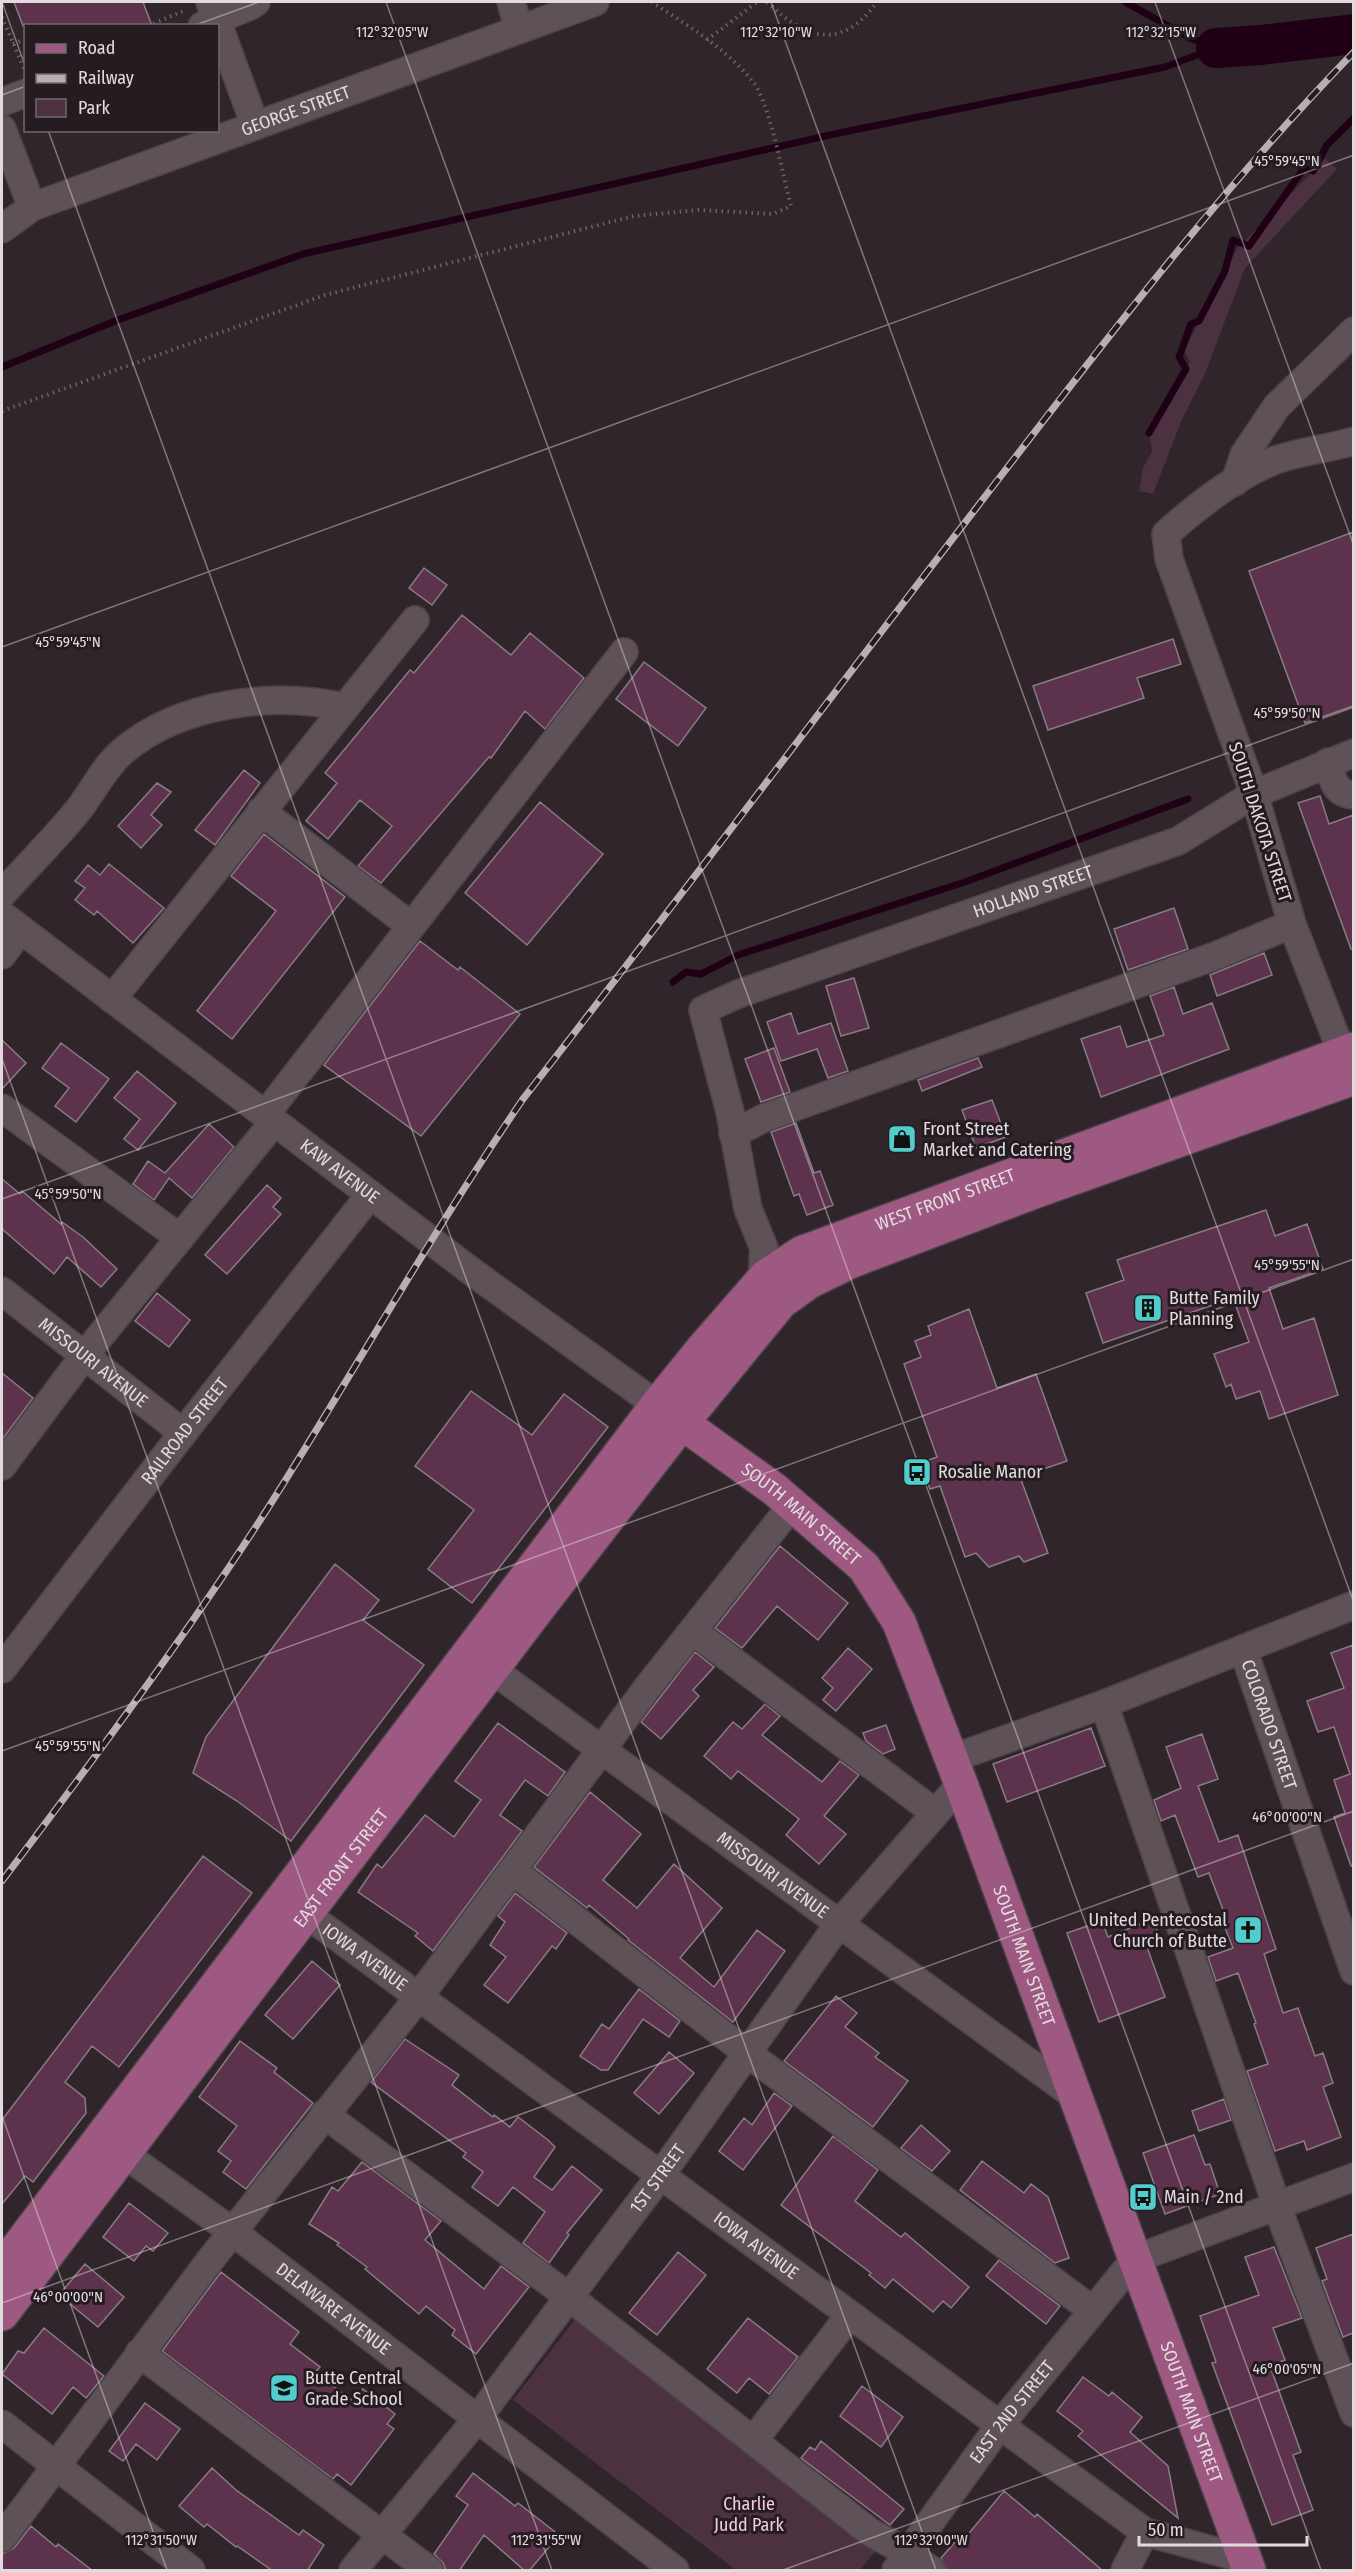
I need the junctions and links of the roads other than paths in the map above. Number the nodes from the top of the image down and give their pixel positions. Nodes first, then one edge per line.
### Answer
1 (256, 2) edge
2 (511, 2) edge
3 (595, 2) edge
4 (204, 14) edge
5 (519, 29) junction
6 (219, 47) edge
7 (24, 94) edge
8 (2, 102) edge
9 (255, 125) junction
10 (2, 129) edge
11 (32, 207) junction
12 (2, 229) edge
13 (1353, 331) edge
14 (1353, 441) edge
15 (1235, 482) junction
16 (415, 620) dead end
17 (624, 652) dead end
18 (344, 707) junction
19 (1353, 753) edge
20 (1328, 762) junction
21 (1254, 794) junction
22 (1353, 795) edge
23 (261, 811) junction
24 (2, 894) edge
25 (11, 923) edge
26 (1292, 924) junction
27 (411, 926) junction
28 (2, 955) edge
29 (112, 999) junction
30 (1351, 1069) edge
31 (2, 1108) edge
32 (269, 1119) junction
33 (733, 1134) junction
34 (370, 1195) junction
35 (180, 1238) junction
36 (2, 1291) edge
37 (771, 1291) junction
38 (84, 1356) junction
39 (669, 1414) junction
40 (183, 1432) junction
41 (2, 1466) edge
42 (793, 1504) junction
43 (1353, 1605) edge
44 (693, 1631) junction
45 (1243, 1649) junction
46 (481, 1661) junction
47 (2, 1669) edge
48 (1104, 1704) junction
49 (601, 1749) junction
50 (956, 1772) junction
51 (934, 1812) junction
52 (513, 1871) junction
53 (295, 1906) junction
54 (838, 1925) junction
55 (1353, 1971) edge
56 (418, 1998) junction
57 (747, 2053) junction
58 (1076, 2097) junction
59 (324, 2114) junction
60 (113, 2146) junction
61 (660, 2176) junction
62 (1353, 2177) edge
63 (1277, 2206) junction
64 (232, 2232) junction
65 (1135, 2259) junction
66 (2, 2268) edge
67 (569, 2297) junction
68 (1092, 2310) junction
69 (2, 2314) edge
70 (850, 2315) junction
71 (139, 2353) junction
72 (1353, 2413) edge
73 (477, 2419) junction
74 (2, 2424) edge
75 (1000, 2425) junction
76 (753, 2441) junction
77 (58, 2466) junction
78 (1145, 2532) junction
79 (382, 2536) junction
80 (2, 2538) edge
81 (902, 2562) edge
82 (1247, 2565) edge
83 (190, 2571) edge
84 (353, 2571) edge
85 (429, 2571) edge
86 (675, 2571) edge
87 (931, 2571) edge
88 (1125, 2571) edge

1 - 4 street
2 - 5 street
3 - 5 street, GEORGE STREET
5 - 9 street, GEORGE STREET
6 - 9 street
7 - 8 street
9 - 11 street, GEORGE STREET
10 - 11 street
11 - 12 street, GEORGE STREET
13 - 15 street
14 - 15 street
15 - 21 street, SOUTH DAKOTA STREET
16 - 18 street
17 - 27 street
18 - 23 street
18 - 24 street
19 - 20 street, HOLLAND STREET
20 - 21 street, HOLLAND STREET
20 - 22 street
21 - 26 street, SOUTH DAKOTA STREET
21 - 33 street, HOLLAND STREET
23 - 27 street
23 - 29 street
25 - 28 street
25 - 29 street, KAW AVENUE
26 - 30 street, SOUTH DAKOTA STREET
26 - 33 street
27 - 32 street
29 - 32 street, KAW AVENUE
30 - 37 main road, WEST FRONT STREET
31 - 35 street
32 - 34 street, KAW AVENUE
32 - 35 street
33 - 37 street
34 - 39 street, KAW AVENUE
34 - 40 street, RAILROAD STREET
35 - 38 street
36 - 38 street, MISSOURI AVENUE
37 - 39 main road, WEST FRONT STREET
38 - 40 street, MISSOURI AVENUE
38 - 41 street
39 - 42 main road, SOUTH MAIN STREET
39 - 46 main road, EAST FRONT STREET
40 - 47 street, RAILROAD STREET
42 - 44 street
42 - 50 main road, SOUTH MAIN STREET
43 - 45 street
44 - 49 street
44 - 51 street
45 - 48 street
45 - 55 street, COLORADO STREET
46 - 49 street, MISSOURI AVENUE
46 - 53 main road, EAST FRONT STREET
48 - 50 street
48 - 63 street
49 - 52 street
49 - 54 street, MISSOURI AVENUE
50 - 51 street, 1ST STREET
50 - 58 main road, SOUTH MAIN STREET
51 - 54 street, 1ST STREET
52 - 56 street
52 - 57 street
53 - 56 street, IOWA AVENUE
53 - 60 main road, EAST FRONT STREET
54 - 57 street, 1ST STREET
54 - 58 street, MISSOURI AVENUE
56 - 59 street
56 - 61 street, IOWA AVENUE
57 - 61 street, 1ST STREET
57 - 68 street
58 - 65 main road, SOUTH MAIN STREET
59 - 64 street
59 - 67 street
60 - 64 street, DELAWARE AVENUE
60 - 66 main road, EAST FRONT STREET
60 - 69 main road, EAST FRONT STREET
61 - 67 street, 1ST STREET
61 - 70 street, IOWA AVENUE
62 - 63 street
63 - 65 street
63 - 72 street
64 - 71 street
64 - 73 street, DELAWARE AVENUE
65 - 68 street, EAST 2ND STREET
65 - 82 main road, SOUTH MAIN STREET
67 - 73 street, 1ST STREET
67 - 76 street
68 - 75 street, EAST 2ND STREET
70 - 75 street, IOWA AVENUE
70 - 76 street
71 - 77 street
71 - 79 street
73 - 79 street, 1ST STREET
73 - 86 street, DELAWARE AVENUE
74 - 77 street
75 - 78 street, IOWA AVENUE
75 - 81 street, EAST 2ND STREET
76 - 81 street
77 - 80 street
77 - 83 street
78 - 82 street, IOWA AVENUE
78 - 88 street
79 - 84 street, 1ST STREET
79 - 85 street
81 - 87 street

